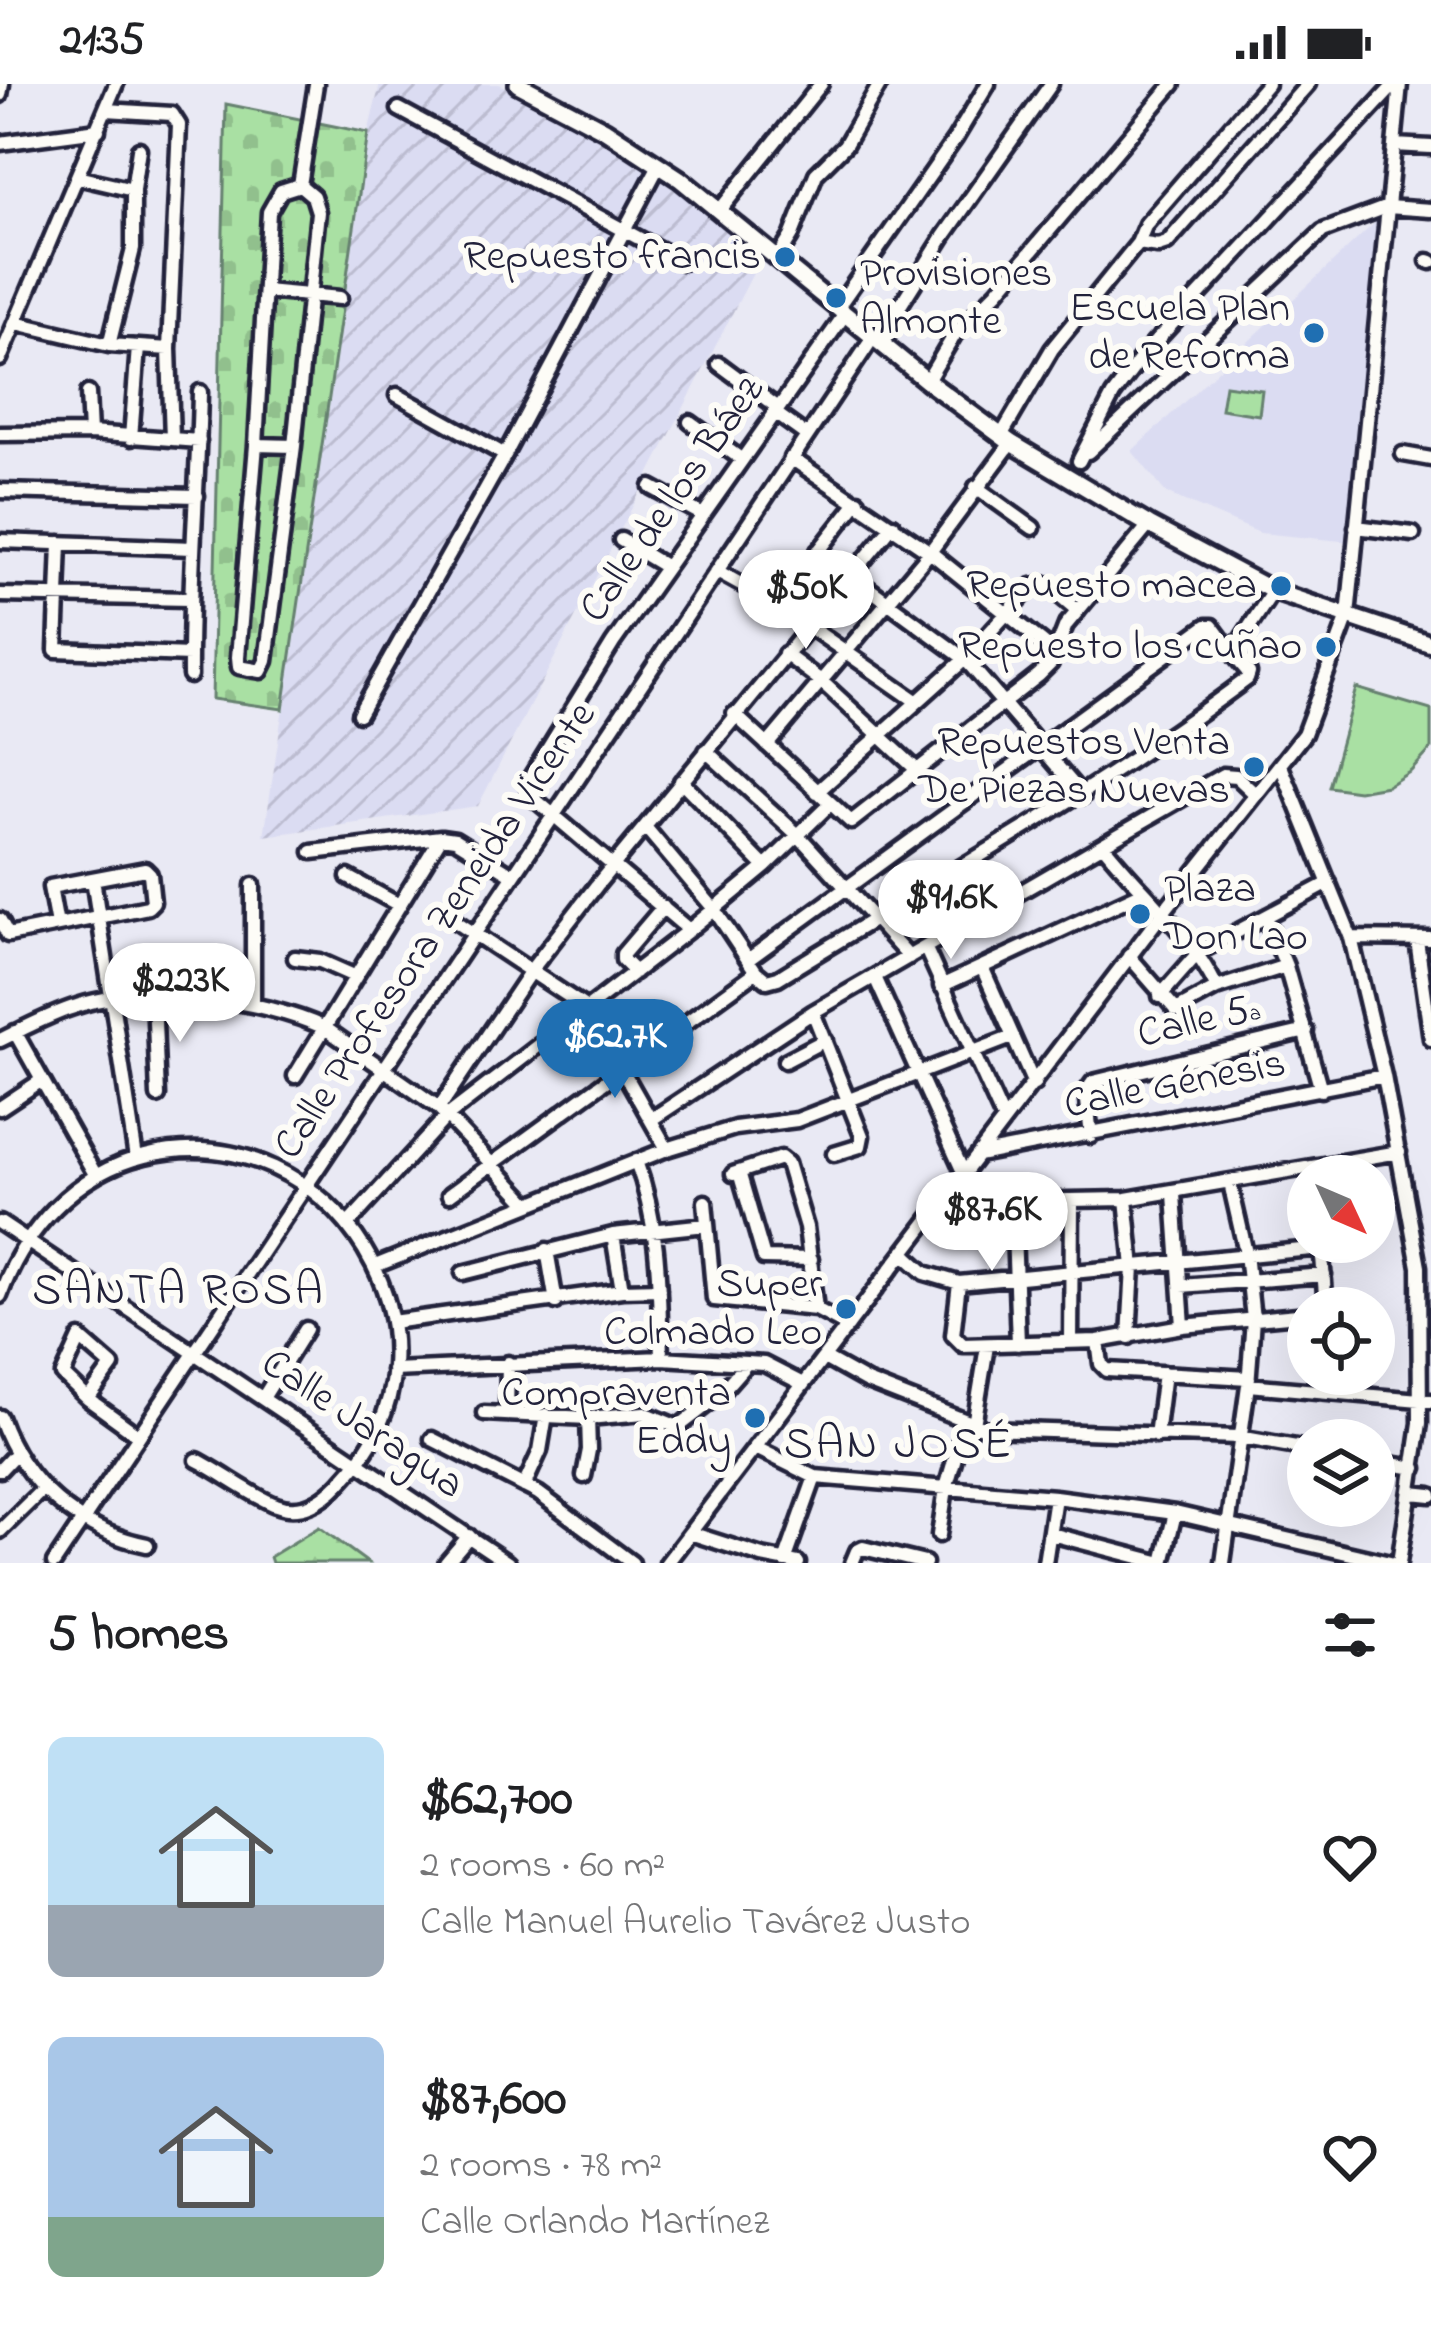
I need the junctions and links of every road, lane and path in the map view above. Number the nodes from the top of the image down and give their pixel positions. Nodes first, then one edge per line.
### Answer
1 (2, 84) edge
2 (116, 84) edge
3 (316, 84) edge
4 (821, 84) edge
5 (880, 84) edge
6 (988, 84) edge
7 (1051, 84) edge
8 (1267, 84) edge
9 (1308, 84) edge
10 (1397, 84) edge
11 (523, 85) edge
12 (1169, 86) edge
13 (0, 95) edge
14 (106, 110) junction
15 (399, 110) dead end
16 (98, 130) junction
17 (0, 143) edge
18 (1394, 145) junction
19 (1431, 147) edge
20 (139, 148) dead end
21 (659, 165) junction
22 (77, 177) junction
23 (300, 185) junction
24 (133, 190) junction
25 (1387, 207) junction
26 (720, 210) junction
27 (1431, 210) edge
28 (626, 231) junction
29 (1138, 243) junction
30 (777, 259) junction
31 (683, 262) dead end
32 (265, 291) junction
33 (311, 296) junction
34 (340, 298) dead end
35 (841, 311) junction
36 (16, 323) junction
37 (879, 340) junction
38 (109, 345) junction
39 (138, 347) junction
40 (170, 349) junction
41 (0, 359) edge
42 (719, 364) dead end
43 (928, 381) junction
44 (200, 392) dead end
45 (88, 393) dead end
46 (397, 394) dead end
47 (775, 410) junction
48 (690, 422) dead end
49 (90, 433) junction
50 (0, 434) edge
51 (806, 435) junction
52 (131, 438) junction
53 (172, 440) junction
54 (1006, 440) junction
55 (199, 441) junction
56 (256, 445) junction
57 (294, 446) junction
58 (1403, 454) dead end
59 (505, 455) junction
60 (791, 458) junction
61 (741, 459) junction
62 (1431, 459) edge
63 (1079, 461) junction
64 (1064, 472) junction
65 (651, 487) dead end
66 (976, 487) junction
67 (0, 491) edge
68 (197, 496) junction
69 (858, 501) junction
70 (704, 515) junction
71 (893, 525) junction
72 (1149, 525) junction
73 (1356, 527) junction
74 (1033, 528) dead end
75 (1413, 534) dead end
76 (620, 540) dead end
77 (0, 541) edge
78 (60, 543) junction
79 (194, 548) junction
80 (818, 550) junction
81 (930, 552) junction
82 (666, 567) junction
83 (717, 571) junction
84 (849, 575) junction
85 (1273, 591) junction
86 (0, 596) edge
87 (57, 597) junction
88 (189, 599) junction
89 (890, 601) junction
90 (777, 604) junction
91 (1078, 611) junction
92 (1005, 616) junction
93 (1348, 616) junction
94 (808, 625) junction
95 (1431, 644) edge
96 (848, 652) junction
97 (1053, 652) junction
98 (1232, 652) junction
99 (785, 654) junction
100 (190, 655) junction
101 (964, 658) junction
102 (190, 676) dead end
103 (820, 682) junction
104 (916, 701) junction
105 (1004, 704) junction
106 (359, 714) dead end
107 (734, 714) junction
108 (878, 736) junction
109 (767, 745) junction
110 (1043, 747) junction
111 (706, 751) junction
112 (1281, 766) junction
113 (917, 770) junction
114 (681, 781) junction
115 (817, 792) junction
116 (1255, 794) junction
117 (1083, 796) junction
118 (830, 804) junction
119 (554, 816) junction
120 (646, 828) junction
121 (799, 836) junction
122 (441, 837) junction
123 (1104, 847) junction
124 (312, 852) dead end
125 (616, 865) junction
126 (765, 868) junction
127 (513, 875) junction
128 (348, 877) dead end
129 (93, 879) junction
130 (1330, 883) junction
131 (253, 885) dead end
132 (848, 890) junction
133 (1141, 892) junction
134 (399, 905) junction
135 (663, 907) junction
136 (714, 909) junction
137 (1164, 911) junction
138 (98, 917) junction
139 (449, 917) dead end
140 (1267, 917) junction
141 (874, 919) junction
142 (0, 920) edge
143 (57, 925) junction
144 (688, 930) junction
145 (475, 932) junction
146 (1351, 938) junction
147 (1424, 940) edge
148 (926, 949) junction
149 (1199, 952) junction
150 (1130, 956) junction
151 (910, 957) junction
152 (295, 958) dead end
153 (749, 959) junction
154 (1286, 966) junction
155 (982, 967) junction
156 (532, 969) junction
157 (635, 972) junction
158 (354, 976) junction
159 (762, 977) junction
160 (874, 977) junction
161 (941, 986) junction
162 (1216, 988) junction
163 (1428, 992) edge
164 (1160, 995) junction
165 (154, 997) junction
166 (111, 998) junction
167 (253, 1005) junction
168 (588, 1009) junction
169 (813, 1012) junction
170 (325, 1028) junction
171 (1306, 1031) junction
172 (15, 1033) junction
173 (1012, 1037) junction
174 (1431, 1039) edge
175 (0, 1040) edge
176 (825, 1040) junction
177 (972, 1053) junction
178 (785, 1061) dead end
179 (621, 1067) junction
180 (385, 1070) junction
181 (916, 1075) junction
182 (295, 1076) dead end
183 (1384, 1076) junction
184 (42, 1081) junction
185 (1034, 1084) junction
186 (1321, 1090) junction
187 (158, 1096) dead end
188 (849, 1101) junction
189 (0, 1108) edge
190 (443, 1112) junction
191 (652, 1119) junction
192 (1004, 1121) junction
193 (1091, 1136) junction
194 (667, 1149) junction
195 (1399, 1152) junction
196 (834, 1154) dead end
197 (978, 1155) junction
198 (1387, 1155) edge
199 (136, 1158) junction
200 (636, 1161) junction
201 (490, 1164) junction
202 (964, 1174) junction
203 (96, 1176) junction
204 (1287, 1176) edge
205 (1230, 1183) junction
206 (306, 1186) junction
207 (954, 1187) junction
208 (1174, 1194) junction
209 (449, 1195) dead end
210 (1126, 1199) junction
211 (527, 1202) junction
212 (705, 1202) dead end
213 (1013, 1202) junction
214 (1072, 1202) junction
215 (0, 1223) edge
216 (1431, 1223) edge
217 (349, 1224) junction
218 (706, 1225) junction
219 (1414, 1226) junction
220 (656, 1232) junction
221 (613, 1234) junction
222 (28, 1241) junction
223 (1287, 1249) edge
224 (548, 1250) junction
225 (903, 1253) junction
226 (1246, 1253) junction
227 (811, 1259) junction
228 (1180, 1263) junction
229 (1323, 1263) edge
230 (375, 1266) junction
231 (1133, 1267) junction
232 (1425, 1267) edge
233 (463, 1273) dead end
234 (1074, 1274) junction
235 (1324, 1275) junction
236 (1016, 1276) junction
237 (1248, 1280) junction
238 (958, 1283) junction
239 (1181, 1286) junction
240 (1325, 1287) edge
241 (659, 1289) junction
242 (622, 1290) junction
243 (0, 1296) edge
244 (556, 1302) junction
245 (815, 1309) junction
246 (1287, 1316) edge
247 (1253, 1319) junction
248 (392, 1322) junction
249 (1183, 1326) junction
250 (848, 1327) junction
251 (306, 1329) dead end
252 (1130, 1337) junction
253 (1099, 1341) junction
254 (1071, 1342) junction
255 (1018, 1344) junction
256 (987, 1346) junction
257 (195, 1352) junction
258 (662, 1358) junction
259 (824, 1358) junction
260 (508, 1363) junction
261 (746, 1364) junction
262 (393, 1370) junction
263 (1164, 1373) junction
264 (1249, 1381) junction
265 (803, 1384) junction
266 (263, 1398) junction
267 (88, 1400) junction
268 (1424, 1401) edge
269 (507, 1412) junction
270 (484, 1413) dead end
271 (546, 1415) junction
272 (0, 1417) edge
273 (588, 1418) junction
274 (970, 1424) junction
275 (139, 1436) junction
276 (1156, 1436) junction
277 (1239, 1437) junction
278 (432, 1439) dead end
279 (1287, 1446) edge
280 (756, 1448) junction
281 (16, 1453) junction
282 (197, 1460) dead end
283 (358, 1463) junction
284 (1395, 1465) edge
285 (1415, 1468) junction
286 (0, 1470) edge
287 (584, 1476) dead end
288 (815, 1477) junction
289 (524, 1486) junction
290 (946, 1488) junction
291 (43, 1489) junction
292 (1412, 1493) junction
293 (1431, 1496) edge
294 (1055, 1497) junction
295 (1175, 1513) junction
296 (82, 1520) junction
297 (1231, 1526) junction
298 (0, 1531) edge
299 (690, 1533) junction
300 (1051, 1534) junction
301 (939, 1535) dead end
302 (469, 1536) junction
303 (147, 1545) dead end
304 (792, 1562) edge
305 (54, 1563) edge
306 (446, 1563) edge
307 (508, 1563) edge
308 (632, 1563) edge
309 (667, 1563) edge
310 (852, 1563) edge
311 (925, 1563) edge
312 (1045, 1563) edge
313 (1162, 1563) edge
314 (1223, 1563) edge
315 (1390, 1563) edge
316 (1400, 1563) edge

1 - 13 street
2 - 14 street
3 - 23 street
4 - 26 street
5 - 30 street
6 - 35 street, Calle de los Báez
7 - 37 street, Calle Profesora Zeneida Vicente
8 - 29 street
9 - 29 street
10 - 18 street
10 - 63 street
11 - 21 main road
12 - 43 street
14 - 16 street
14 - 40 street
15 - 28 street
16 - 17 street
16 - 22 street
18 - 19 street
18 - 25 street
20 - 24 street
21 - 26 main road
21 - 28 street
22 - 24 street
22 - 36 street
23 - 32 street
23 - 33 street
24 - 38 street
25 - 27 street
25 - 63 street
25 - 73 street
26 - 30 main road
28 - 31 street
28 - 59 street
29 - 54 street
30 - 35 main road
32 - 33 street
32 - 56 street
33 - 34 street
33 - 57 street
35 - 37 main road
35 - 47 street, Calle de los Báez
36 - 38 street
36 - 41 street
37 - 43 main road
37 - 51 street, Calle Profesora Zeneida Vicente
38 - 39 street
39 - 40 street
39 - 52 street
40 - 53 street
42 - 47 street
43 - 54 main road
44 - 55 street
45 - 49 street
46 - 59 street
47 - 51 street
47 - 61 street, Calle de los Báez
48 - 61 street
49 - 50 street
49 - 52 street
51 - 60 street, Calle Profesora Zeneida Vicente
52 - 53 street
53 - 55 street
54 - 64 main road
54 - 66 street
55 - 68 street
56 - 57 street
56 - 57 street
58 - 62 street
59 - 106 street
60 - 69 street
60 - 83 street, Calle Profesora Zeneida Vicente
61 - 70 street, Calle de los Báez
63 - 64 street
64 - 72 main road
65 - 70 street
66 - 74 street
66 - 81 street
67 - 68 street
68 - 79 street
69 - 71 street
69 - 80 street
70 - 82 street, Calle de los Báez
71 - 81 street
71 - 84 street
72 - 85 main road
72 - 91 street
73 - 75 street
73 - 93 street
76 - 82 street
77 - 78 street
78 - 79 street
78 - 87 street
79 - 88 street
80 - 84 street
80 - 90 street
81 - 89 street
81 - 92 street
82 - 119 street, Calle de los Báez
83 - 90 street
83 - 119 street, Calle Profesora Zeneida Vicente
84 - 89 street
84 - 94 street
85 - 93 main road
85 - 98 street
86 - 87 street
87 - 88 street
87 - 100 street
88 - 100 street
89 - 96 street
89 - 101 street
90 - 94 street
91 - 92 street
91 - 97 street
92 - 97 street
92 - 101 street
93 - 95 main road
93 - 112 street
94 - 96 street
94 - 99 street
96 - 103 street
96 - 104 street
97 - 105 street
98 - 110 street
98 - 117 street
99 - 103 street
99 - 107 street
100 - 102 street
101 - 104 street
101 - 105 street
103 - 108 street
103 - 109 street
104 - 108 street
105 - 110 street
105 - 113 street
107 - 109 street
107 - 111 street
108 - 113 street
108 - 115 street
109 - 115 street
110 - 117 street
110 - 132 street
111 - 114 street
111 - 121 street
112 - 116 street
112 - 130 street
113 - 118 street
114 - 120 street
114 - 126 street
115 - 118 street
116 - 123 street
116 - 137 street
117 - 141 street
118 - 121 street
119 - 125 street, Calle de los Báez
119 - 127 street, Calle Profesora Zeneida Vicente
120 - 125 street
120 - 136 street
121 - 126 street
121 - 132 street
122 - 124 street
122 - 127 street
122 - 134 street
123 - 133 street
123 - 148 street
125 - 135 street, Calle de los Báez
125 - 156 street
126 - 136 street
127 - 145 street, Calle Profesora Zeneida Vicente
128 - 134 street
129 - 138 street
129 - 138 street
129 - 143 street
130 - 140 street
130 - 146 street
131 - 167 street
132 - 141 street
132 - 153 street
133 - 137 street
133 - 155 street
134 - 158 street
135 - 144 street, Calle de los Báez
135 - 157 street
136 - 144 street
136 - 153 street
137 - 149 street
137 - 150 street
138 - 143 street
138 - 166 street
139 - 145 street
140 - 149 street
140 - 154 street
141 - 151 street
141 - 159 street
142 - 143 street
144 - 157 street
145 - 156 street
145 - 180 street, Calle Profesora Zeneida Vicente
146 - 147 street
146 - 183 street
147 - 163 street
148 - 151 street
148 - 161 street
149 - 162 street
149 - 164 street
150 - 164 street
150 - 185 street
151 - 160 street
152 - 158 street
153 - 159 street
154 - 162 street
154 - 171 street
155 - 161 street
155 - 173 street
156 - 168 street
156 - 190 street
157 - 168 street
158 - 170 street
159 - 179 street
160 - 169 street
160 - 181 street
161 - 177 street
162 - 164 street
163 - 174 street
165 - 166 street
165 - 167 street
165 - 187 street
166 - 172 street
166 - 199 street
167 - 170 street
168 - 179 street
168 - 190 street
169 - 176 street
169 - 191 street
170 - 180 street
170 - 182 street
171 - 186 street
171 - 193 street, Calle 5ª
172 - 175 street
172 - 184 street
173 - 177 street
173 - 185 street
176 - 178 street
176 - 188 street
177 - 181 street
177 - 192 street
179 - 191 street
179 - 201 street
180 - 190 street
180 - 206 street, Calle Profesora Zeneida Vicente
181 - 188 street
181 - 202 street
183 - 186 street, Calle Génesis
183 - 195 street
184 - 189 street
184 - 203 street
185 - 192 street
186 - 193 street, Calle Génesis
188 - 194 street
188 - 196 street
190 - 201 street
190 - 217 street
191 - 194 street
192 - 197 street
193 - 197 street, Calle Génesis
194 - 200 street
195 - 198 street
195 - 219 street
197 - 202 street
199 - 203 street
199 - 206 street
200 - 211 street
200 - 220 street
201 - 209 street
201 - 211 street
202 - 207 street
203 - 222 street
204 - 205 street
205 - 208 street
205 - 226 street
206 - 217 street
206 - 257 street, Calle Profesora Zeneida Vicente
207 - 213 street
207 - 225 street
208 - 210 street
208 - 228 street
210 - 214 street
210 - 231 street
211 - 230 street
212 - 218 street
213 - 214 street
213 - 236 street
214 - 234 street
215 - 222 street, Calle Jaragua
216 - 219 street
217 - 230 street
218 - 220 street
218 - 245 street
219 - 232 street
220 - 221 street
220 - 241 street
221 - 224 street
221 - 242 street
222 - 243 street
222 - 257 street, Calle Jaragua
223 - 226 street
224 - 233 street
224 - 244 street
225 - 238 street
225 - 250 street
226 - 228 street
226 - 237 street
227 - 227 street
227 - 245 street
228 - 231 street
228 - 239 street
229 - 235 street
230 - 248 street
231 - 234 street
231 - 252 street
232 - 268 street
234 - 236 street
234 - 254 street
235 - 237 street
235 - 240 street
236 - 238 street
236 - 255 street
237 - 239 street
237 - 247 street
238 - 256 street
239 - 249 street
241 - 242 street
241 - 258 street
242 - 244 street
244 - 248 street
245 - 250 street
246 - 247 street
247 - 249 street
247 - 264 street
248 - 262 street
249 - 252 street
250 - 259 street
251 - 266 street
252 - 253 street
253 - 254 street
253 - 263 street
254 - 255 street
255 - 256 street
256 - 274 street
257 - 266 street, Calle Jaragua
257 - 275 street, Calle Profesora Zeneida Vicente
258 - 260 street
258 - 261 street
259 - 265 street
259 - 274 street
260 - 262 street
260 - 269 street
261 - 265 street
261 - 273 street
262 - 283 street
263 - 264 street
263 - 276 street
264 - 268 street
264 - 277 street
265 - 280 street
266 - 283 street, Calle Jaragua
267 - 267 street
267 - 275 street
268 - 285 street
269 - 270 street
269 - 271 street
271 - 273 street
271 - 289 street
272 - 281 street
273 - 287 street
274 - 276 street
274 - 290 street
275 - 296 street, Calle Profesora Zeneida Vicente
276 - 277 street
277 - 279 street
277 - 297 street
278 - 289 street
280 - 288 street
280 - 299 street
281 - 286 street
281 - 291 street
282 - 283 street
283 - 302 street, Calle Jaragua
284 - 285 street
285 - 292 street
288 - 290 street
288 - 304 street
289 - 308 street
290 - 294 street
290 - 301 street
291 - 296 street
291 - 298 street
292 - 293 street
292 - 316 street
294 - 295 street
294 - 300 street
295 - 297 street
295 - 313 street
296 - 303 street
296 - 305 street, Calle Profesora Zeneida Vicente
297 - 314 street
297 - 315 street
299 - 304 street
299 - 309 street
300 - 312 street
300 - 313 street
302 - 306 street
302 - 307 street, Calle Jaragua
310 - 311 street

